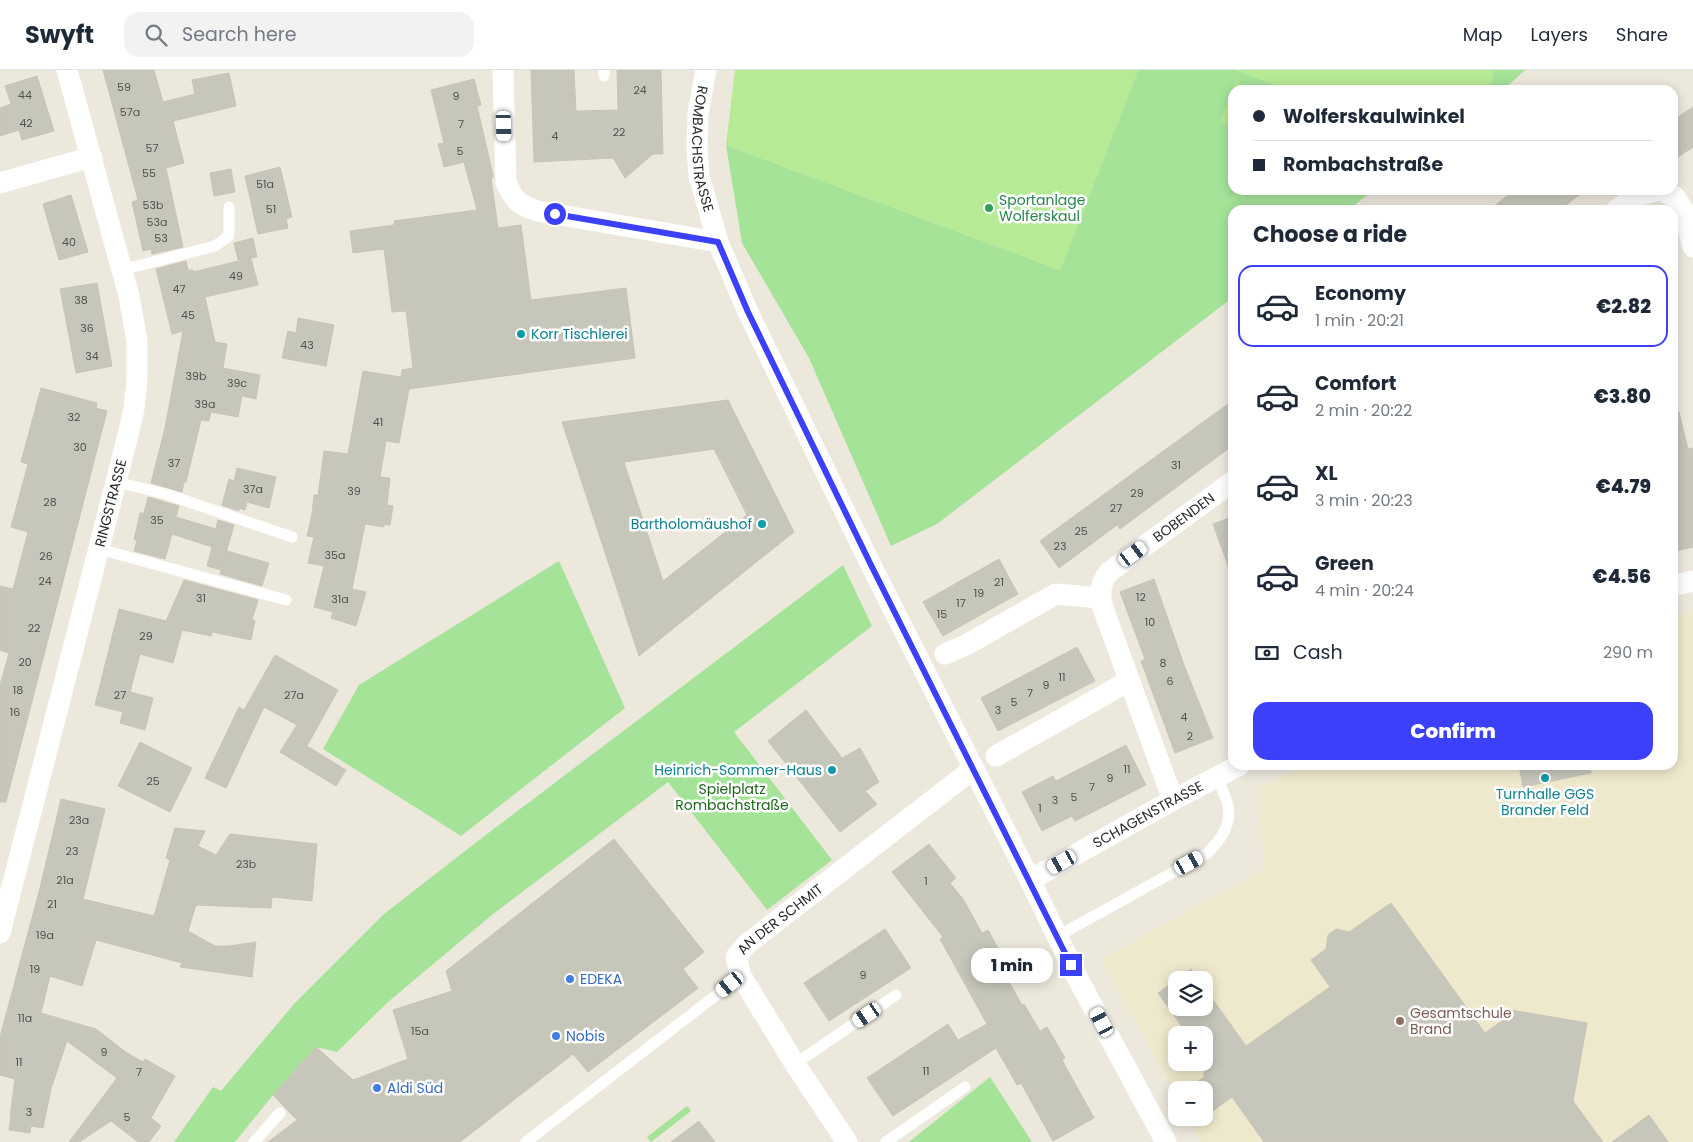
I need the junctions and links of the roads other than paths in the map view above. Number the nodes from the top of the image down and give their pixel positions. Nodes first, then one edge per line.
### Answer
1 (67, 70) edge
2 (503, 70) edge
3 (706, 70) edge
4 (92, 157) junction
5 (0, 183) edge
6 (1639, 195) edge
7 (1671, 195) edge
8 (1624, 205) edge
9 (229, 207) dead end
10 (1688, 208) edge
11 (718, 242) junction
12 (1693, 247) edge
13 (122, 270) junction
14 (116, 482) junction
15 (1228, 485) edge
16 (292, 537) dead end
17 (99, 549) junction
18 (1693, 580) edge
19 (1678, 584) edge
20 (1100, 598) junction
21 (286, 600) dead end
22 (945, 654) dead end
23 (1129, 680) junction
24 (996, 756) dead end
25 (973, 770) junction
26 (1230, 770) edge
27 (1217, 777) junction
28 (1173, 800) junction
29 (1030, 880) junction
30 (0, 933) edge
31 (1058, 936) junction
32 (741, 976) junction
33 (896, 995) dead end
34 (795, 1064) junction
35 (966, 1087) dead end
36 (280, 1113) dead end
37 (254, 1142) edge
38 (526, 1142) edge
39 (847, 1142) edge
40 (886, 1142) edge
41 (1166, 1142) edge

1 - 4 street, RINGSTRASSE
2 - 11 street
3 - 11 street, ROMBACHSTRASSE
4 - 5 street
4 - 13 street, RINGSTRASSE
6 - 8 street
7 - 10 street
9 - 13 lane
10 - 12 street
11 - 25 street, ROMBACHSTRASSE
13 - 14 street, RINGSTRASSE
14 - 16 lane
14 - 17 street, RINGSTRASSE
15 - 20 street, BOBENDEN
17 - 21 lane
17 - 30 street, RINGSTRASSE
18 - 19 street
20 - 22 street
20 - 23 street
23 - 24 street
23 - 28 street
25 - 29 street, ROMBACHSTRASSE
25 - 32 street, AN DER SCHMIT
26 - 27 street, SCHAGENSTRASSE
27 - 28 street, SCHAGENSTRASSE
27 - 31 lane
28 - 29 street, SCHAGENSTRASSE
29 - 31 street, ROMBACHSTRASSE
31 - 41 street, ROMBACHSTRASSE
32 - 34 street, AN DER SCHMIT
32 - 38 lane
33 - 34 lane
34 - 39 street, AN DER SCHMIT
35 - 40 lane
36 - 37 lane

